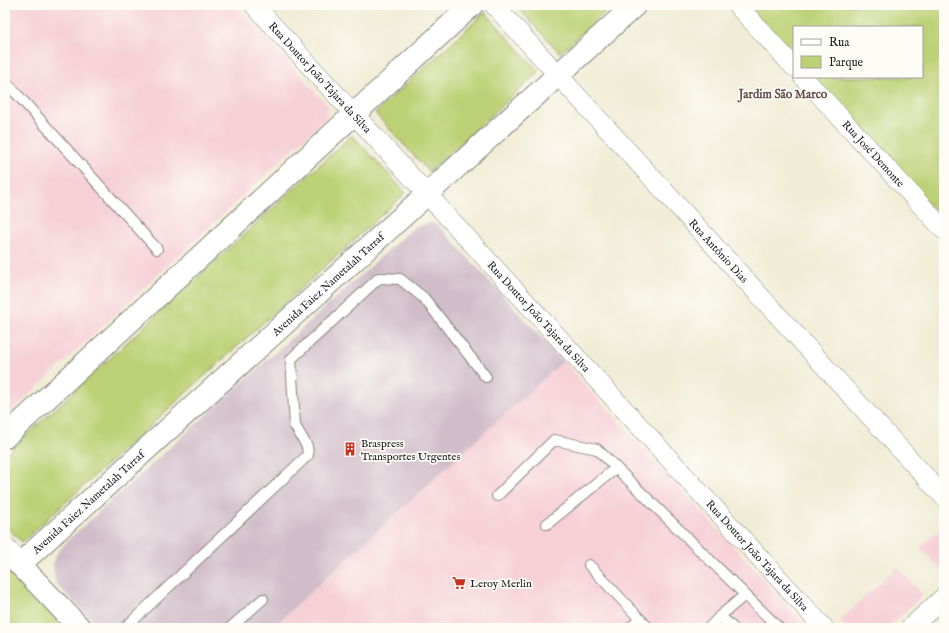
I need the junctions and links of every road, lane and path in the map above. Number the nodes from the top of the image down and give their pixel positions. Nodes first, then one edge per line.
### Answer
1 (254, 5) edge
2 (472, 5) edge
3 (494, 5) edge
4 (635, 5) edge
5 (737, 5) edge
6 (793, 66) edge
7 (558, 75) junction
8 (804, 78) edge
9 (5, 81) edge
10 (354, 114) junction
11 (427, 194) junction
12 (944, 230) edge
13 (157, 248) dead end
14 (486, 377) dead end
15 (5, 437) edge
16 (616, 468) junction
17 (497, 496) dead end
18 (944, 497) edge
19 (547, 524) dead end
20 (12, 557) edge
21 (589, 565) dead end
22 (745, 595) junction
23 (944, 597) edge
24 (263, 599) dead end
25 (720, 616) junction
26 (640, 619) junction
27 (80, 628) edge
28 (125, 628) edge
29 (230, 628) edge
30 (630, 628) edge
31 (649, 628) edge
32 (709, 628) edge
33 (734, 628) edge
34 (779, 628) edge
35 (824, 628) edge
36 (910, 628) edge

1 - 10 street, Rua Doutor João Tajara da Silva
2 - 10 street
3 - 7 street, Rua Antônio Dias
4 - 7 street, Avenida Faiez Nametalah Tarraf
5 - 6 street
7 - 11 street, Avenida Faiez Nametalah Tarraf
7 - 18 street, Rua Antônio Dias
8 - 12 street, Rua José Demonte
9 - 13 lane
10 - 11 street, Rua Doutor João Tajara da Silva
10 - 15 street
11 - 20 street, Avenida Faiez Nametalah Tarraf
11 - 35 street, Rua Doutor João Tajara da Silva
14 - 28 lane
16 - 17 lane
16 - 19 lane
16 - 22 lane
20 - 27 street
21 - 26 lane
22 - 25 lane
22 - 34 lane
23 - 36 street
24 - 29 lane
25 - 32 lane
25 - 33 lane
26 - 30 lane
26 - 31 lane

